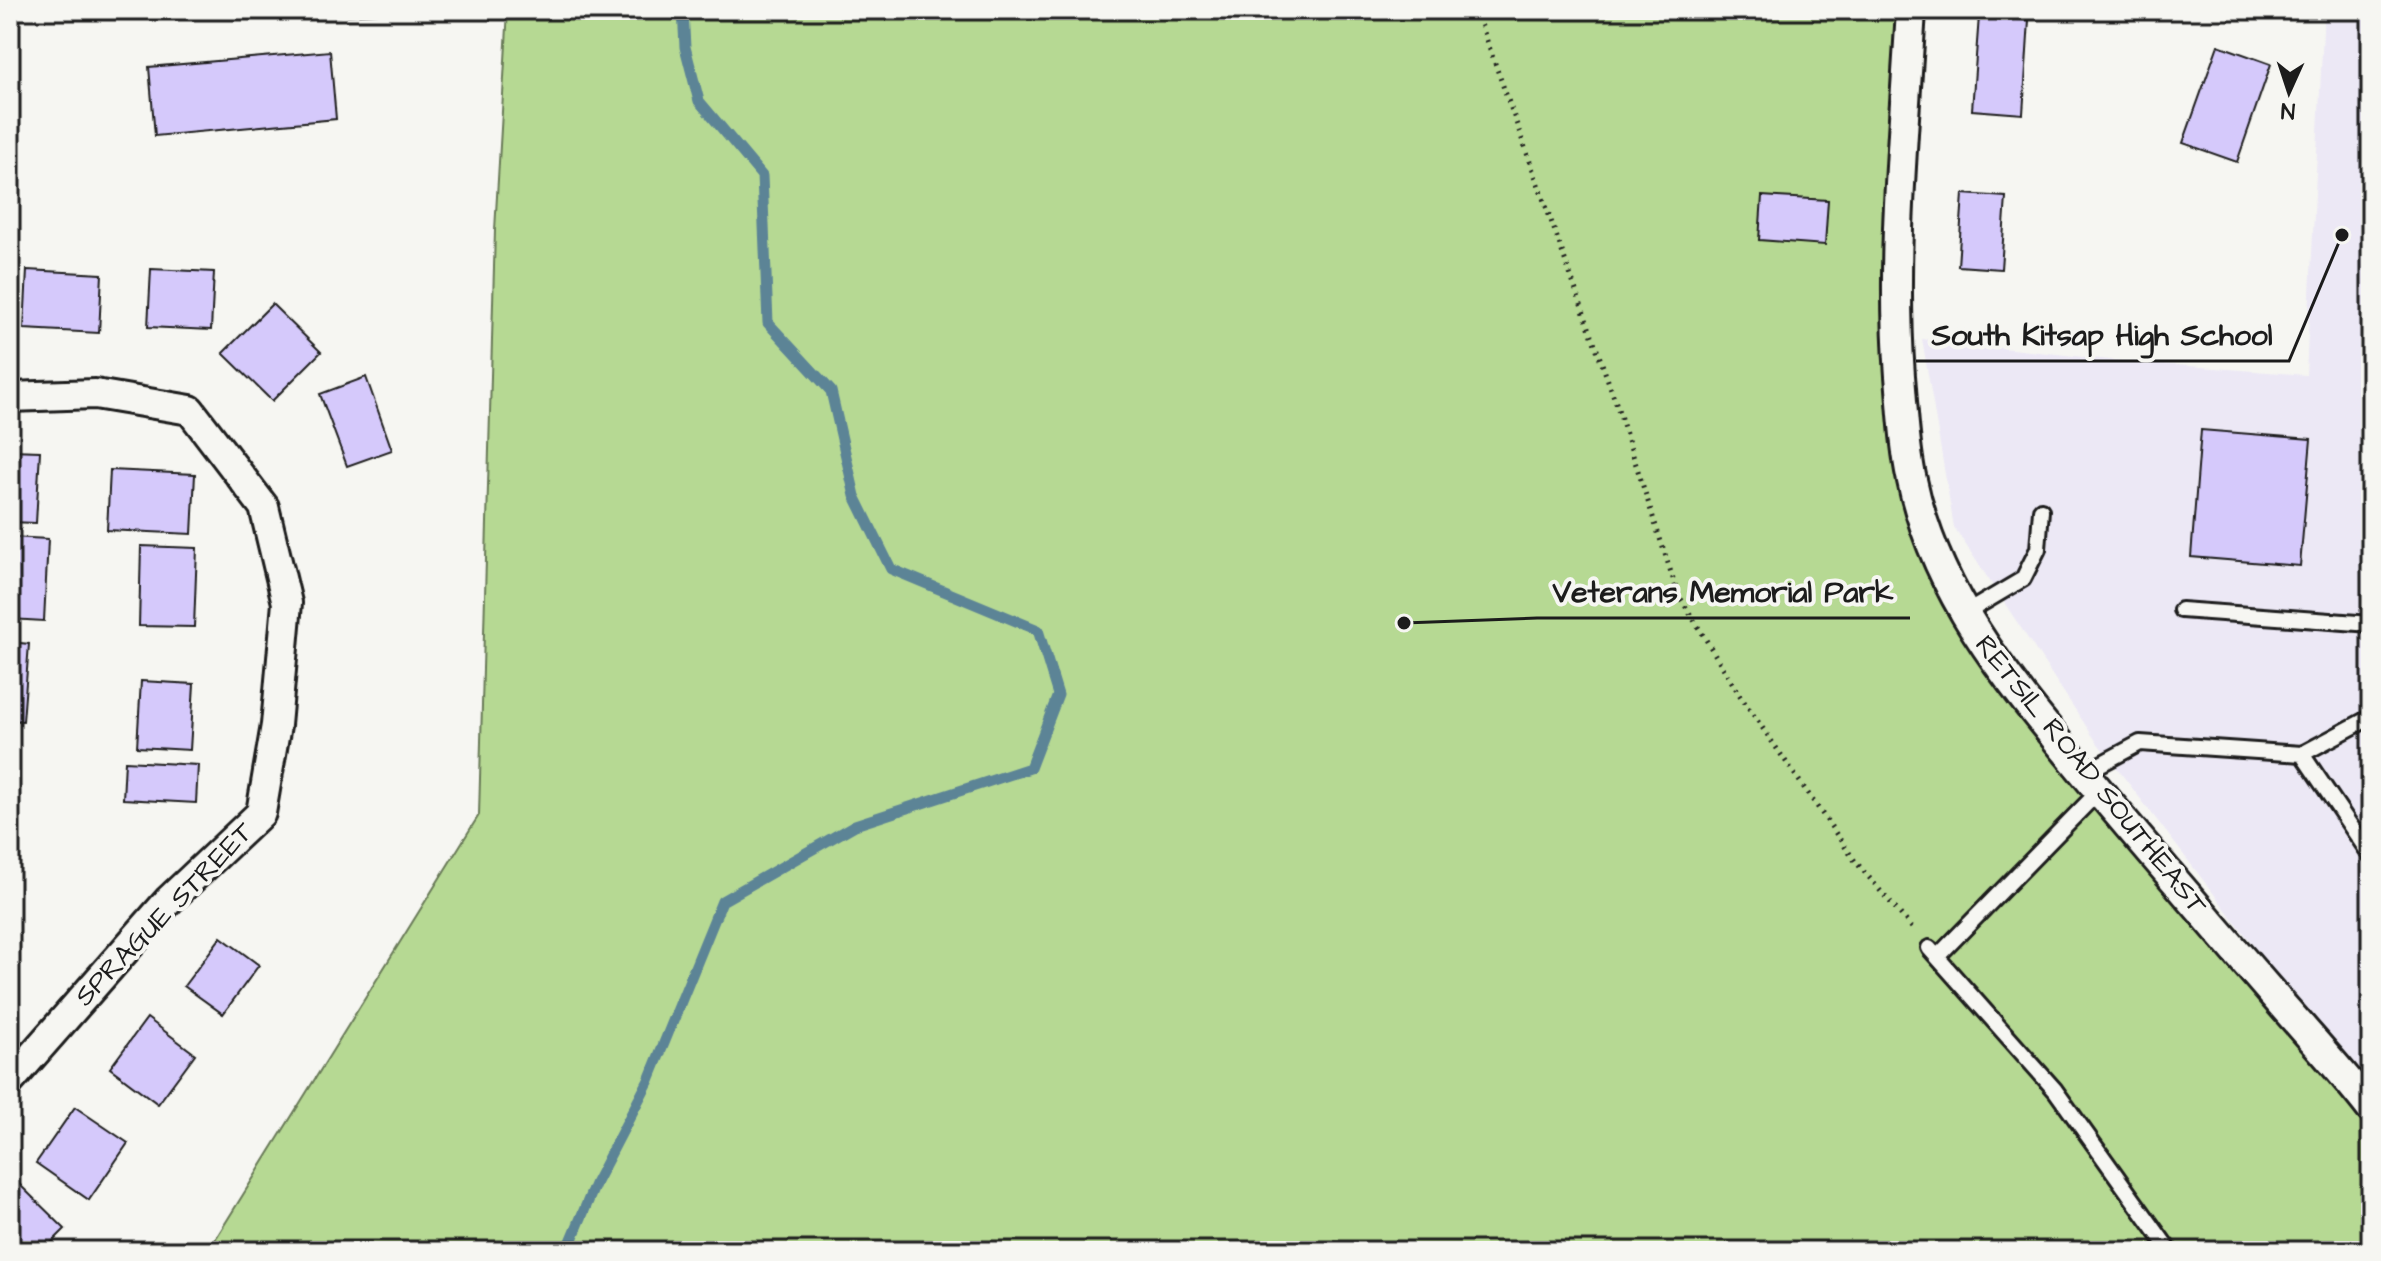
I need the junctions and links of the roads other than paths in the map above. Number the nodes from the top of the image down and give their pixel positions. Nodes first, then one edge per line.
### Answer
1 (1911, 10) edge
2 (10, 397) edge
3 (2041, 510) dead end
4 (2181, 610) dead end
5 (1964, 614) junction
6 (2371, 624) edge
7 (2371, 717) edge
8 (2302, 754) junction
9 (2091, 782) junction
10 (2371, 856) edge
11 (10, 1081) edge
12 (2371, 1109) edge
13 (2170, 1251) edge

1 - 5 street, RETSIL ROAD SOUTHEAST
2 - 11 street, SPRAGUE STREET
3 - 5 lane
4 - 6 lane
5 - 9 street, RETSIL ROAD SOUTHEAST
7 - 8 lane
8 - 9 lane
8 - 10 lane
9 - 12 street, RETSIL ROAD SOUTHEAST
9 - 13 lane

